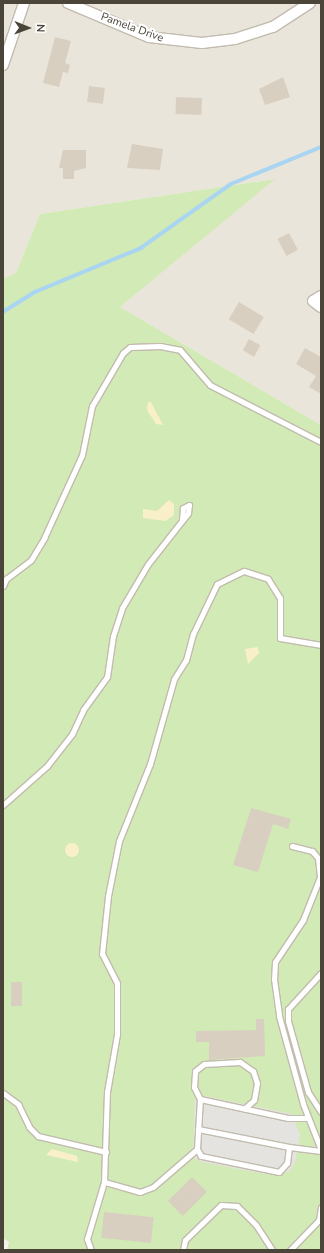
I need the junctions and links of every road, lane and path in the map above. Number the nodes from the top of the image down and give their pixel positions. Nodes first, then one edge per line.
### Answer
1 (24, 3) edge
2 (68, 3) edge
3 (310, 3) edge
4 (3, 65) edge
5 (321, 442) edge
6 (182, 519) dead end
7 (3, 586) edge
8 (321, 645) edge
9 (3, 805) edge
10 (292, 846) dead end
11 (321, 973) edge
12 (3, 1093) edge
13 (200, 1099) junction
14 (244, 1109) junction
15 (321, 1112) edge
16 (308, 1118) junction
17 (198, 1129) junction
18 (289, 1147) junction
19 (196, 1149) junction
20 (321, 1150) edge
21 (106, 1152) junction
22 (104, 1182) junction
23 (321, 1207) edge
24 (91, 1250) edge
25 (183, 1250) edge
26 (272, 1250) edge
27 (290, 1250) edge

1 - 4 street
2 - 3 street, Pamela Drive
5 - 7 lane
6 - 9 lane
8 - 21 lane
10 - 16 lane
11 - 15 lane
12 - 21 lane
13 - 14 lane
13 - 14 lane
13 - 17 lane
14 - 16 lane
16 - 20 lane
17 - 18 lane
17 - 19 lane
18 - 19 lane
18 - 20 lane
19 - 22 lane
21 - 22 lane
22 - 24 lane
23 - 27 lane
25 - 26 lane

